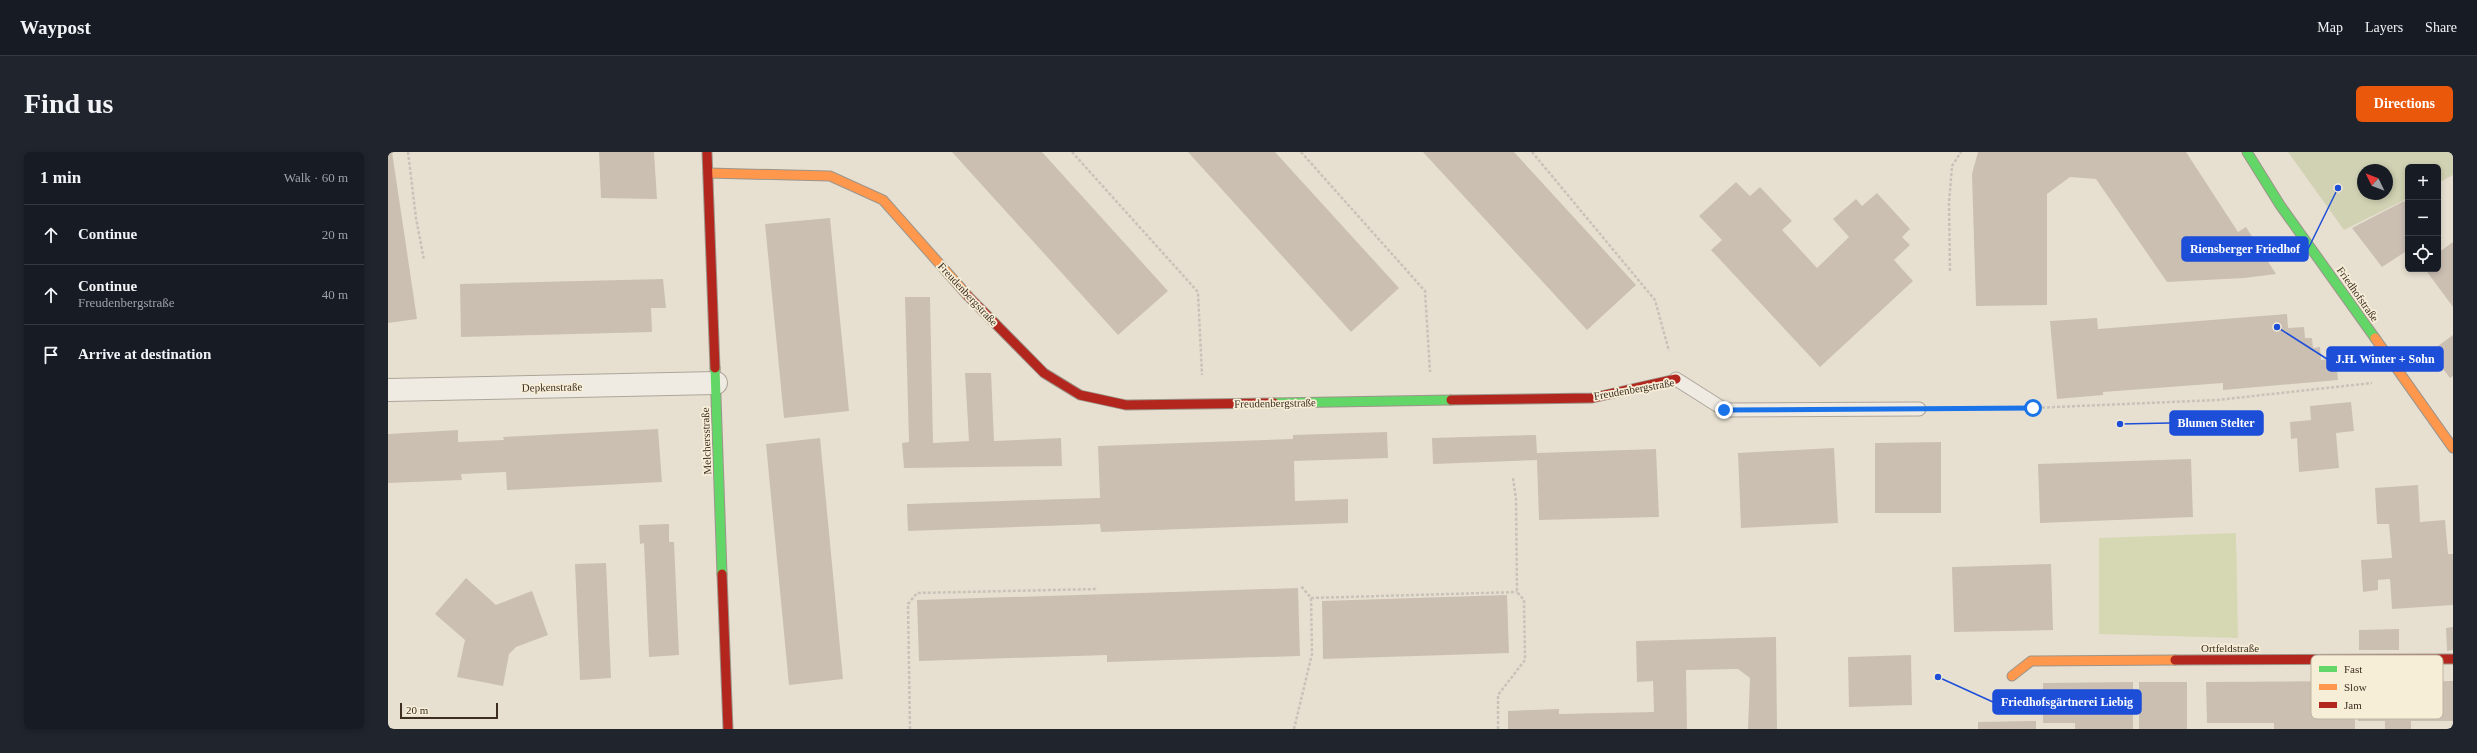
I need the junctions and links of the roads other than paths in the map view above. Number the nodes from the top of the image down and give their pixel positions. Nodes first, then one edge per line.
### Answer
1 (707, 152) edge
2 (2247, 152) edge
3 (708, 173) junction
4 (1676, 379) joint
5 (716, 383) junction
6 (388, 390) edge
7 (1919, 409) road end
8 (2453, 448) edge
9 (2443, 658) edge
10 (2453, 658) edge
11 (2311, 659) edge
12 (2012, 676) dead end
13 (728, 729) edge

1 - 3 street, Melchersstraße
2 - 8 street, Friedhofstraße
3 - 4 street, Freudenbergstraße
3 - 5 street, Melchersstraße
4 - 7 lane, Freudenbergstraße
5 - 6 street, Depkenstraße
5 - 13 street, Melchersstraße
9 - 10 street, Ortfeldstraße
11 - 12 street, Ortfeldstraße

